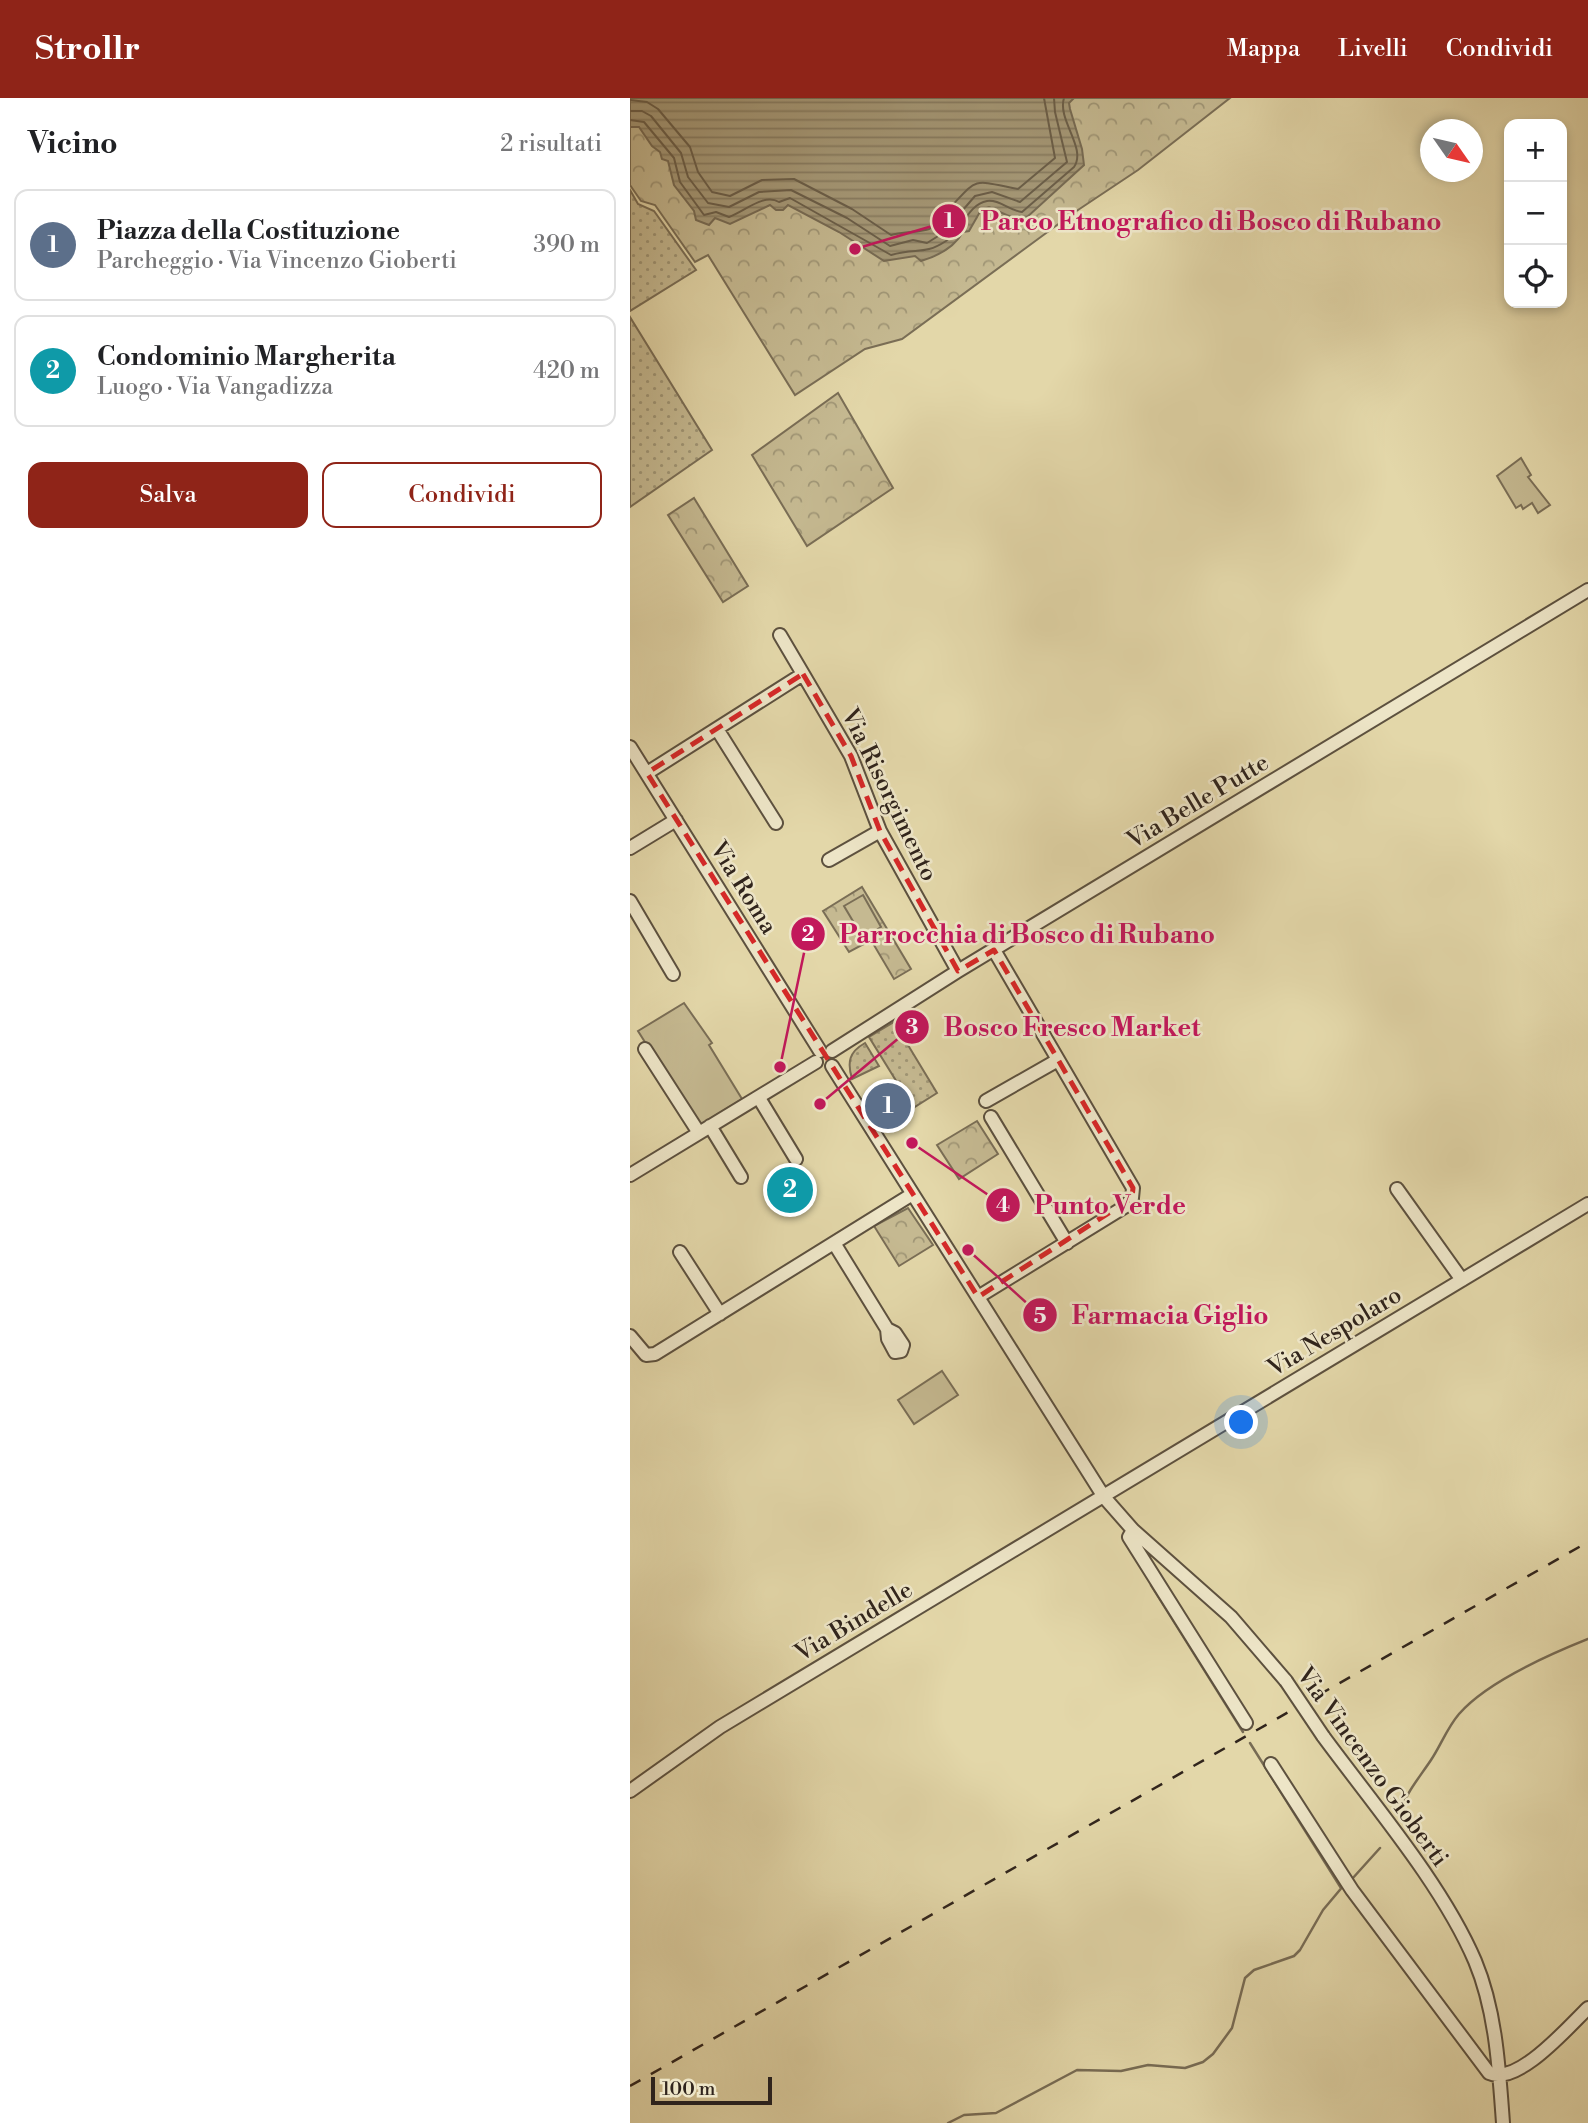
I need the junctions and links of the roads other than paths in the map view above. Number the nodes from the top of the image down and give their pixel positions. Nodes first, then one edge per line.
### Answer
1 (1588, 590) edge
2 (780, 635) dead end
3 (803, 674) junction
4 (717, 729) junction
5 (630, 747) edge
6 (647, 773) junction
7 (676, 820) junction
8 (776, 823) dead end
9 (880, 831) junction
10 (630, 848) edge
11 (829, 860) dead end
12 (630, 901) edge
13 (994, 950) junction
14 (958, 971) junction
15 (673, 974) dead end
16 (645, 1049) dead end
17 (823, 1055) junction
18 (1058, 1060) junction
19 (759, 1098) junction
20 (986, 1101) dead end
21 (990, 1117) dead end
22 (704, 1130) junction
23 (796, 1159) dead end
24 (630, 1175) edge
25 (741, 1177) dead end
26 (1397, 1189) dead end
27 (911, 1195) junction
28 (1588, 1204) edge
29 (834, 1243) junction
30 (1067, 1243) junction
31 (680, 1252) dead end
32 (1462, 1280) junction
33 (978, 1297) junction
34 (720, 1314) junction
35 (887, 1329) dead end
36 (630, 1336) edge
37 (1104, 1497) junction
38 (1133, 1530) junction
39 (1246, 1723) dead end
40 (1271, 1764) dead end
41 (630, 1791) edge
42 (1588, 2008) edge
43 (1500, 2075) junction
44 (1503, 2123) edge

1 - 13 street, Via Belle Putte
2 - 3 street, Via Risorgimento
3 - 4 street
3 - 9 street, Via Risorgimento
4 - 6 street
4 - 8 street
5 - 6 street, Via Roma
6 - 7 street, Via Roma
7 - 10 street
7 - 17 street, Via Roma
9 - 11 street
9 - 14 street, Via Risorgimento
12 - 15 street
13 - 14 street, Via Belle Putte
13 - 18 street
14 - 17 street, Via Belle Putte
16 - 22 street
17 - 19 street, Via Belle Putte
17 - 27 street, Via Vincenzo Gioberti
18 - 20 street
18 - 30 street
19 - 22 street, Via Belle Putte
19 - 23 street
21 - 30 street
22 - 24 street, Via Belle Putte
22 - 25 street
26 - 32 street
27 - 29 street
27 - 33 street, Via Vincenzo Gioberti
28 - 32 street, Via Nespolaro
29 - 34 street
29 - 35 street
30 - 33 street
31 - 34 street
32 - 37 street, Via Nespolaro
33 - 37 street, Via Vincenzo Gioberti
34 - 36 street
37 - 38 street, Via Vincenzo Gioberti
37 - 41 street, Via Bindelle
38 - 39 street, Via Vincenzo Gioberti
38 - 43 street, Via Vincenzo Gioberti, bridge
40 - 43 street
42 - 43 street
43 - 44 street, Via Vincenzo Gioberti

